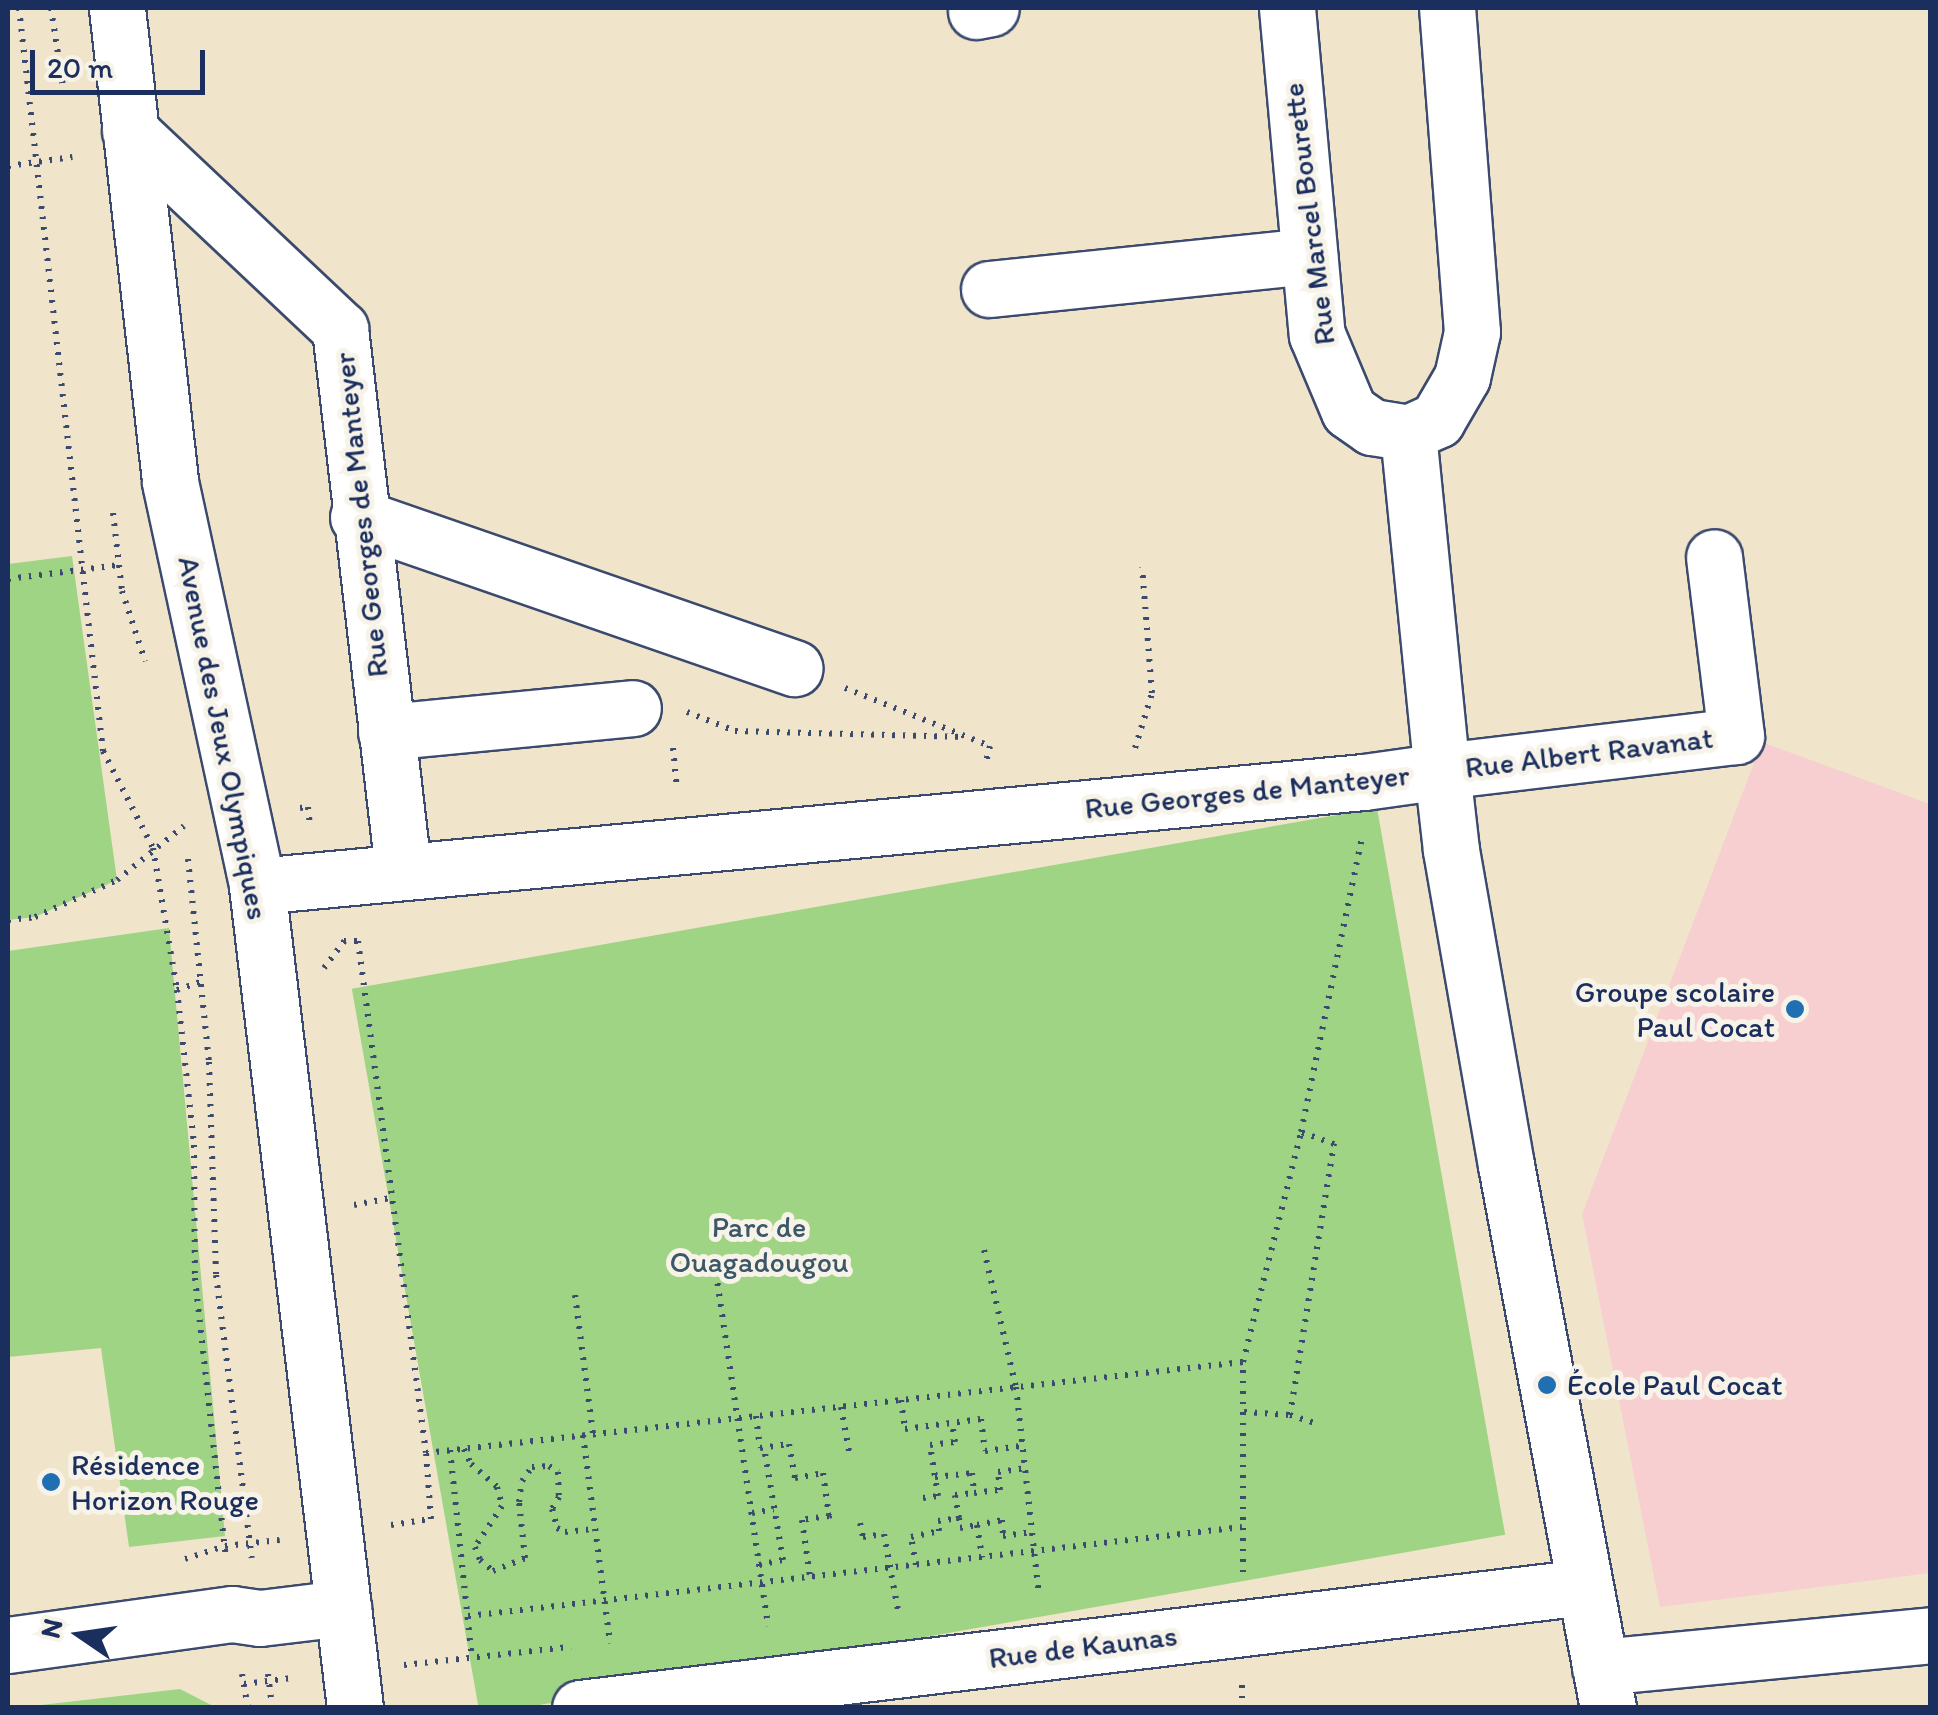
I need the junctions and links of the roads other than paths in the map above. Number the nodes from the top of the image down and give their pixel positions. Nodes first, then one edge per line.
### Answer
1 (118, 8) edge
2 (1287, 8) edge
3 (1447, 8) edge
4 (130, 130) junction
5 (1309, 256) junction
6 (989, 289) dead end
7 (1408, 434) junction
8 (358, 517) junction
9 (1714, 557) dead end
10 (795, 668) road end
11 (658, 718) road end
12 (386, 732) junction
13 (1442, 771) junction
14 (403, 869) junction
15 (257, 886) junction
16 (1586, 1587) junction
17 (342, 1608) junction
18 (1930, 1635) edge
19 (8, 1645) edge
20 (1604, 1687) edge
21 (355, 1708) edge
22 (580, 1708) edge

1 - 4 street, Avenue des Jeux Olympiques
2 - 5 street, Rue Marcel Bourette
3 - 7 street
4 - 8 street, Rue Georges de Manteyer
4 - 15 street, Avenue des Jeux Olympiques
5 - 6 street
5 - 7 street, Rue Marcel Bourette
7 - 13 street
8 - 10 street
8 - 12 street, Rue Georges de Manteyer
9 - 13 street, Rue Albert Ravanat
11 - 12 street
12 - 14 street, Rue Georges de Manteyer
13 - 14 street, Rue Georges de Manteyer
13 - 16 street, Rue Georges de Manteyer
14 - 15 street, Rue Georges de Manteyer
15 - 17 street, Avenue des Jeux Olympiques
16 - 20 street, Rue Georges de Manteyer
16 - 22 street, Rue de Kaunas
17 - 19 street
17 - 21 street, Avenue des Jeux Olympiques
18 - 20 street

